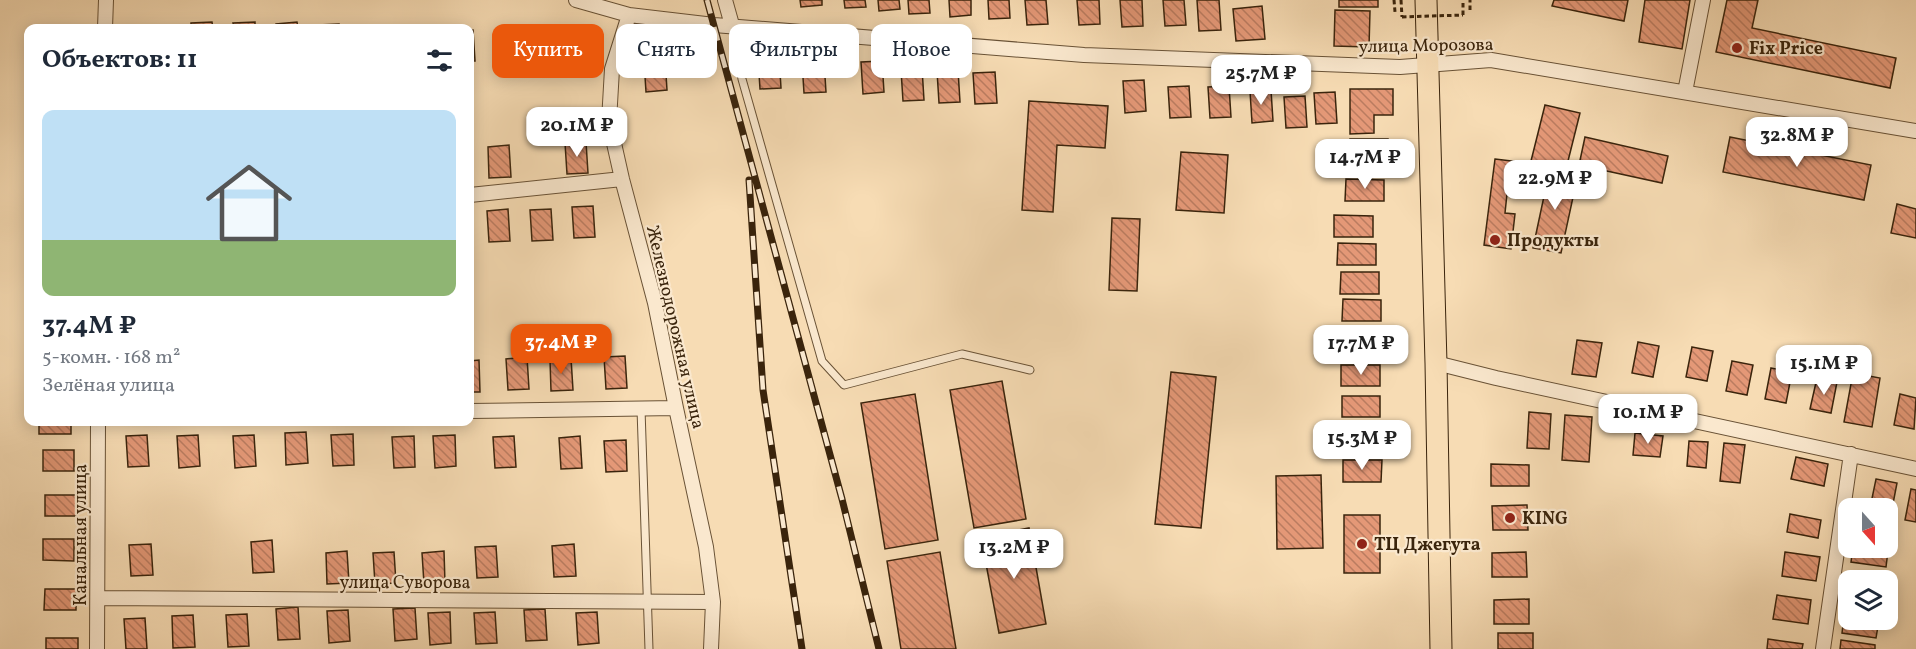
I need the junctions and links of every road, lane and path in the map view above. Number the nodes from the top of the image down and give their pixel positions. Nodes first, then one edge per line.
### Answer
1 (106, 0) edge
2 (576, 0) edge
3 (725, 0) edge
4 (1394, 0) edge
5 (1401, 0) edge
6 (1426, 0) edge
7 (1463, 0) edge
8 (1470, 0) edge
9 (1703, 0) edge
10 (1470, 10) dead end
11 (1395, 12) dead end
12 (629, 15) junction
13 (105, 24) edge
14 (732, 24) edge
15 (729, 25) edge
16 (859, 36) edge
17 (1429, 63) junction
18 (742, 78) edge
19 (1685, 92) junction
20 (1916, 131) edge
21 (622, 179) junction
22 (474, 195) edge
23 (1436, 363) junction
24 (1030, 369) dead end
25 (676, 408) junction
26 (641, 409) junction
27 (474, 411) edge
28 (98, 426) edge
29 (1851, 454) junction
30 (1916, 469) edge
31 (98, 598) junction
32 (648, 602) junction
33 (713, 602) junction
34 (97, 649) edge
35 (650, 649) edge
36 (711, 649) edge
37 (1441, 649) edge
38 (1823, 649) edge

1 - 13 street
2 - 12 street, улица Морозова
3 - 14 street
4 - 11 path
5 - 7 path, bridge
6 - 17 main road
8 - 10 path
9 - 19 street
12 - 15 street, улица Морозова
12 - 21 street, Железнодорожная улица
16 - 17 street, улица Морозова
17 - 19 street, улица Морозова
17 - 23 main road
18 - 24 lane
19 - 20 street, улица Морозова
21 - 22 street
21 - 25 street, Железнодорожная улица
23 - 29 street
23 - 37 main road
25 - 26 street
25 - 33 street, Железнодорожная улица
26 - 27 street
26 - 32 lane
28 - 31 street, Канальная улица
29 - 30 street
29 - 38 street
31 - 32 street, улица Суворова
31 - 34 street, Канальная улица
32 - 33 street, улица Суворова
32 - 35 lane
33 - 36 street, Железнодорожная улица

